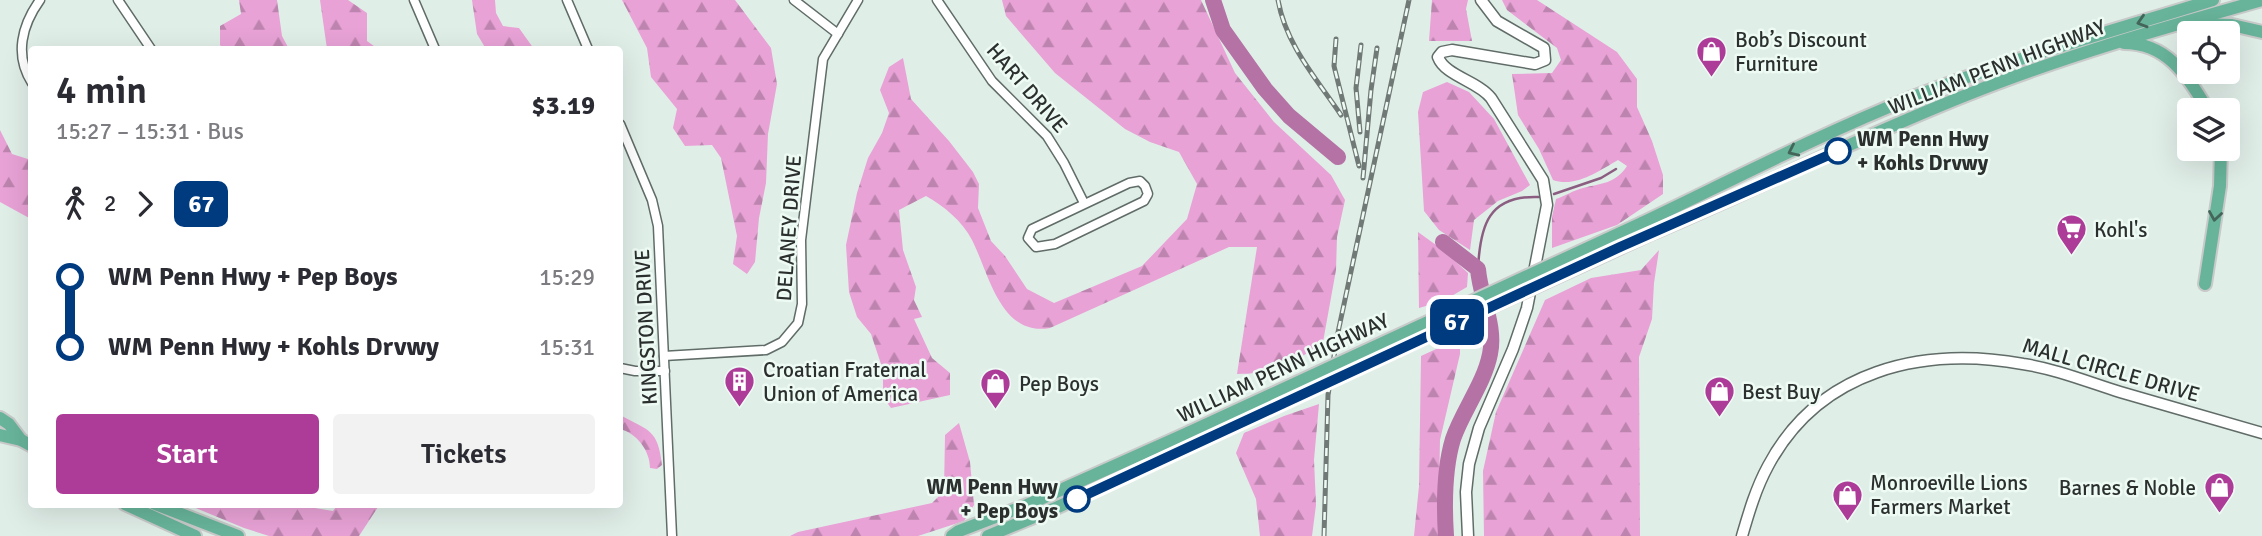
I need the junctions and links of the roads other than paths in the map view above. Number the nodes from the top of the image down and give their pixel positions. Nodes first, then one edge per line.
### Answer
1 (40, 0) edge
2 (118, 0) edge
3 (414, 0) edge
4 (567, 0) edge
5 (794, 0) edge
6 (858, 0) edge
7 (937, 0) edge
8 (1481, 0) edge
9 (2213, 0) edge
10 (2262, 0) edge
11 (2170, 26) junction
12 (2262, 33) edge
13 (838, 34) junction
14 (2109, 44) junction
15 (149, 46) edge
16 (434, 46) edge
17 (587, 46) edge
18 (28, 73) edge
19 (2200, 98) edge
20 (623, 131) edge
21 (2221, 161) edge
22 (1084, 203) junction
23 (1645, 229) junction
24 (2204, 284) dead end
25 (664, 356) junction
26 (623, 369) edge
27 (665, 371) junction
28 (0, 418) edge
29 (2262, 433) edge
30 (0, 435) edge
31 (1193, 437) junction
32 (26, 443) edge
33 (134, 508) edge
34 (165, 508) edge
35 (195, 536) edge
36 (238, 536) edge
37 (672, 536) edge
38 (952, 536) edge
39 (988, 536) edge
40 (1468, 536) edge
41 (1742, 536) edge

1 - 18 street
2 - 15 street
3 - 16 street
4 - 17 street
5 - 13 street
6 - 13 street, DELANEY DRIVE
7 - 22 street, HART DRIVE
8 - 40 street
9 -> 23 highway, WILLIAM PENN HIGHWAY
10 - 11 highway, WILLIAM PENN HIGHWAY
11 - 12 highway
11 - 14 highway, WILLIAM PENN HIGHWAY
13 - 25 street, DELANEY DRIVE
14 - 19 highway
14 - 23 highway, WILLIAM PENN HIGHWAY
20 - 25 street, KINGSTON DRIVE
21 -> 24 highway
22 - 22 street
23 - 31 highway, WILLIAM PENN HIGHWAY, bridge
25 - 27 street, KINGSTON DRIVE
26 - 27 street
27 - 37 street, KINGSTON DRIVE
28 - 32 highway
29 - 41 street, MALL CIRCLE DRIVE
30 - 32 highway
31 - 38 highway, WILLIAM PENN HIGHWAY
31 - 39 highway, WILLIAM PENN HIGHWAY
33 - 35 highway
34 - 36 highway

